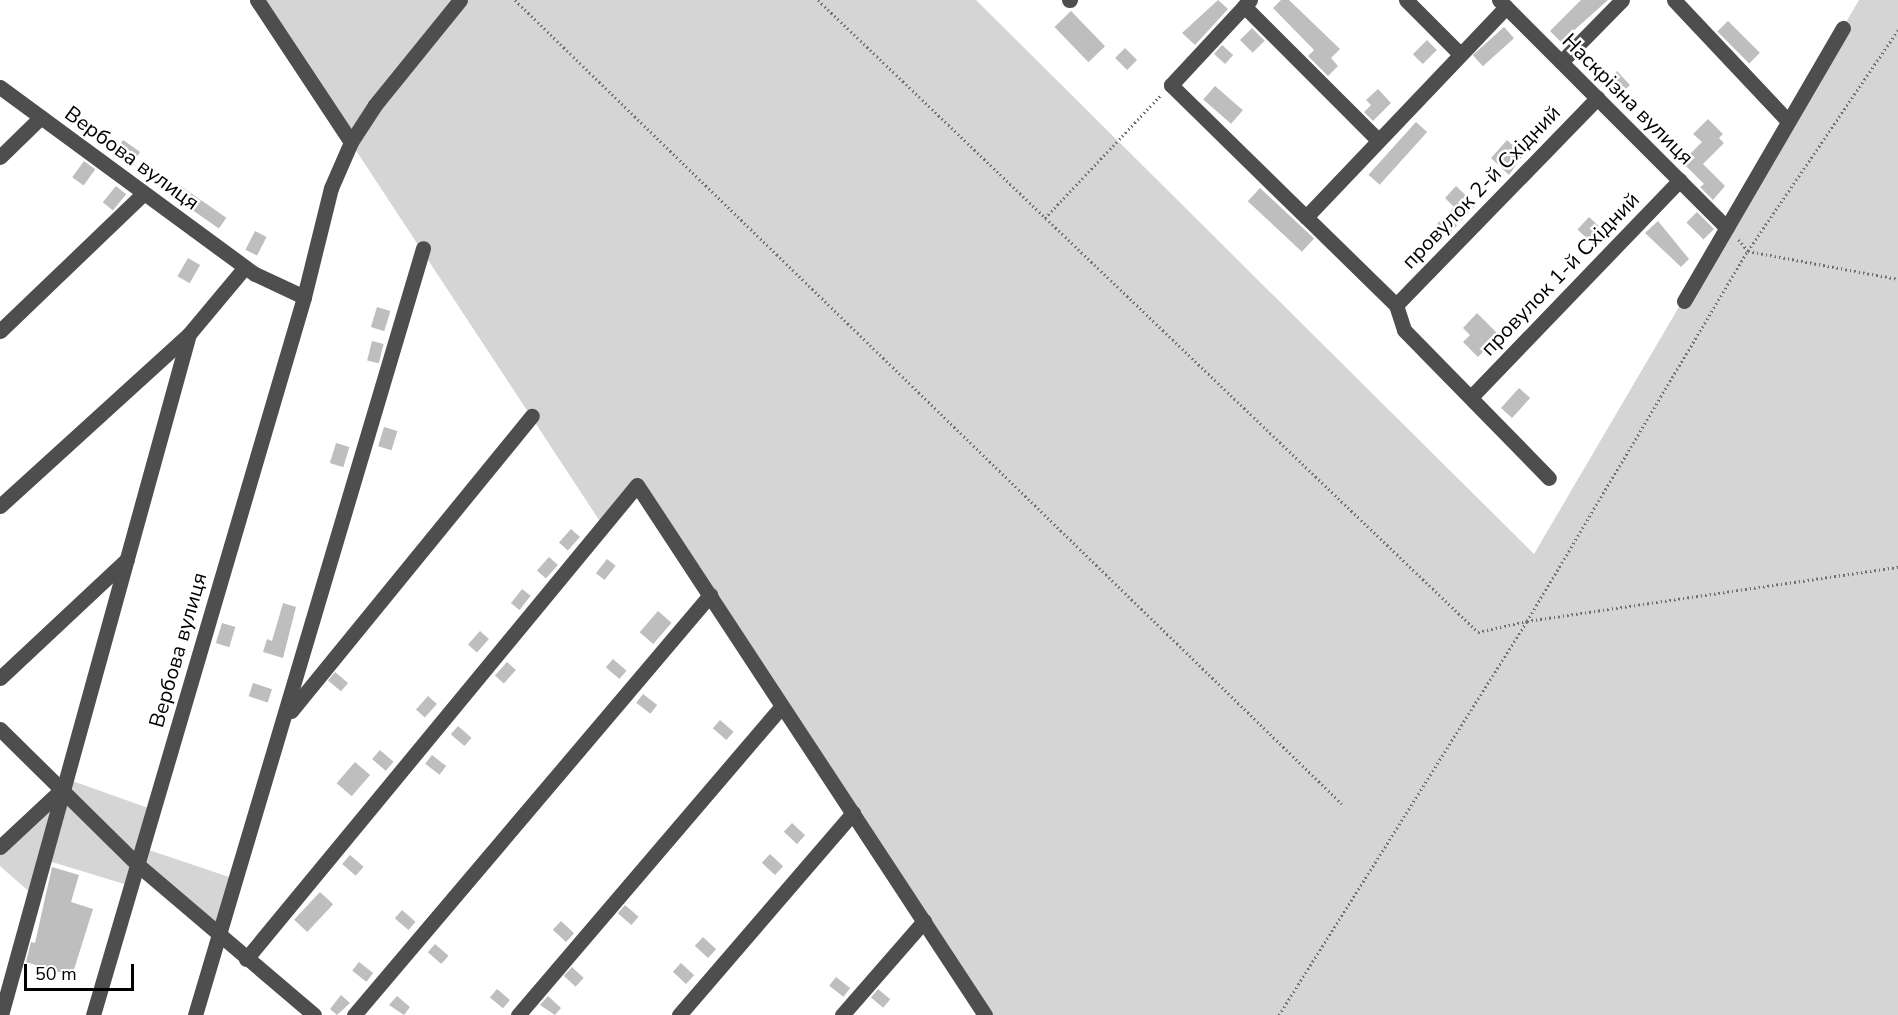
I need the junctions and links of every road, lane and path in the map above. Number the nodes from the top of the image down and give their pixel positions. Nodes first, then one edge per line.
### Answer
1 (257, 0) edge
2 (460, 0) edge
3 (515, 0) edge
4 (818, 0) edge
5 (1406, 0) edge
6 (1622, 0) edge
7 (1674, 0) edge
8 (1247, 3) edge
9 (1503, 4) edge
10 (1843, 28) dead end
11 (1898, 30) edge
12 (1460, 54) junction
13 (1561, 62) junction
14 (1171, 85) junction
15 (0, 87) edge
16 (1597, 98) junction
17 (41, 117) junction
18 (1788, 121) junction
19 (1378, 141) junction
20 (351, 142) junction
21 (0, 157) edge
22 (1680, 180) junction
23 (144, 193) junction
24 (1306, 217) junction
25 (1045, 218) junction
26 (1727, 228) junction
27 (423, 248) dead end
28 (1748, 251) junction
29 (245, 267) junction
30 (1898, 279) edge
31 (303, 297) junction
32 (1684, 301) dead end
33 (1395, 305) junction
34 (0, 331) edge
35 (189, 334) junction
36 (1471, 397) junction
37 (532, 416) dead end
38 (1549, 478) dead end
39 (0, 506) edge
40 (127, 559) junction
41 (1898, 567) edge
42 (710, 595) junction
43 (1527, 621) junction
44 (0, 678) edge
45 (783, 706) junction
46 (286, 717) junction
47 (0, 729) edge
48 (60, 791) junction
49 (1342, 804) dead end
50 (853, 813) junction
51 (0, 847) edge
52 (138, 865) junction
53 (924, 921) junction
54 (218, 933) junction
55 (246, 959) junction
56 (1, 1015) edge
57 (93, 1015) edge
58 (195, 1015) edge
59 (314, 1015) edge
60 (354, 1015) edge
61 (518, 1015) edge
62 (679, 1015) edge
63 (842, 1015) edge
64 (985, 1015) edge
65 (1279, 1015) edge

1 - 20 street
2 - 20 street, Вербова вулиця
3 - 49 path
4 - 25 path
5 - 12 street
6 - 13 street
7 - 18 street
8 - 14 street
8 - 19 street
9 - 12 street
9 - 13 street, Наскрізна вулиця
10 - 18 street
11 - 28 path
12 - 19 street
13 - 16 street, Наскрізна вулиця
14 - 24 street
14 - 25 path
15 - 17 street, Вербова вулиця
16 - 22 street, Наскрізна вулиця
16 - 33 street, провулок 2-й Східний
17 - 21 street
17 - 23 street, Вербова вулиця
18 - 26 street
19 - 24 street
20 - 31 street, Вербова вулиця
22 - 26 street, Наскрізна вулиця
22 - 36 street, провулок 1-й Східний
23 - 29 street, Вербова вулиця
23 - 34 street
24 - 33 street
25 - 43 path
26 - 28 path
26 - 32 street
27 - 46 street
28 - 30 path
28 - 43 path
29 - 31 street, Вербова вулиця
29 - 35 street
31 - 52 street, Вербова вулиця
33 - 36 street
35 - 39 street
35 - 40 street
36 - 38 street
37 - 46 street
40 - 44 street
40 - 48 street
41 - 43 path
42 - 45 street
42 - 55 street
42 - 60 street
43 - 65 path
45 - 50 street
45 - 61 street
46 - 54 street
47 - 48 street
48 - 51 street
48 - 52 street
48 - 56 street
50 - 53 street
50 - 62 street
52 - 54 street
52 - 57 street, Вербова вулиця
53 - 63 street
53 - 64 street
54 - 55 street
54 - 58 street
55 - 59 street

